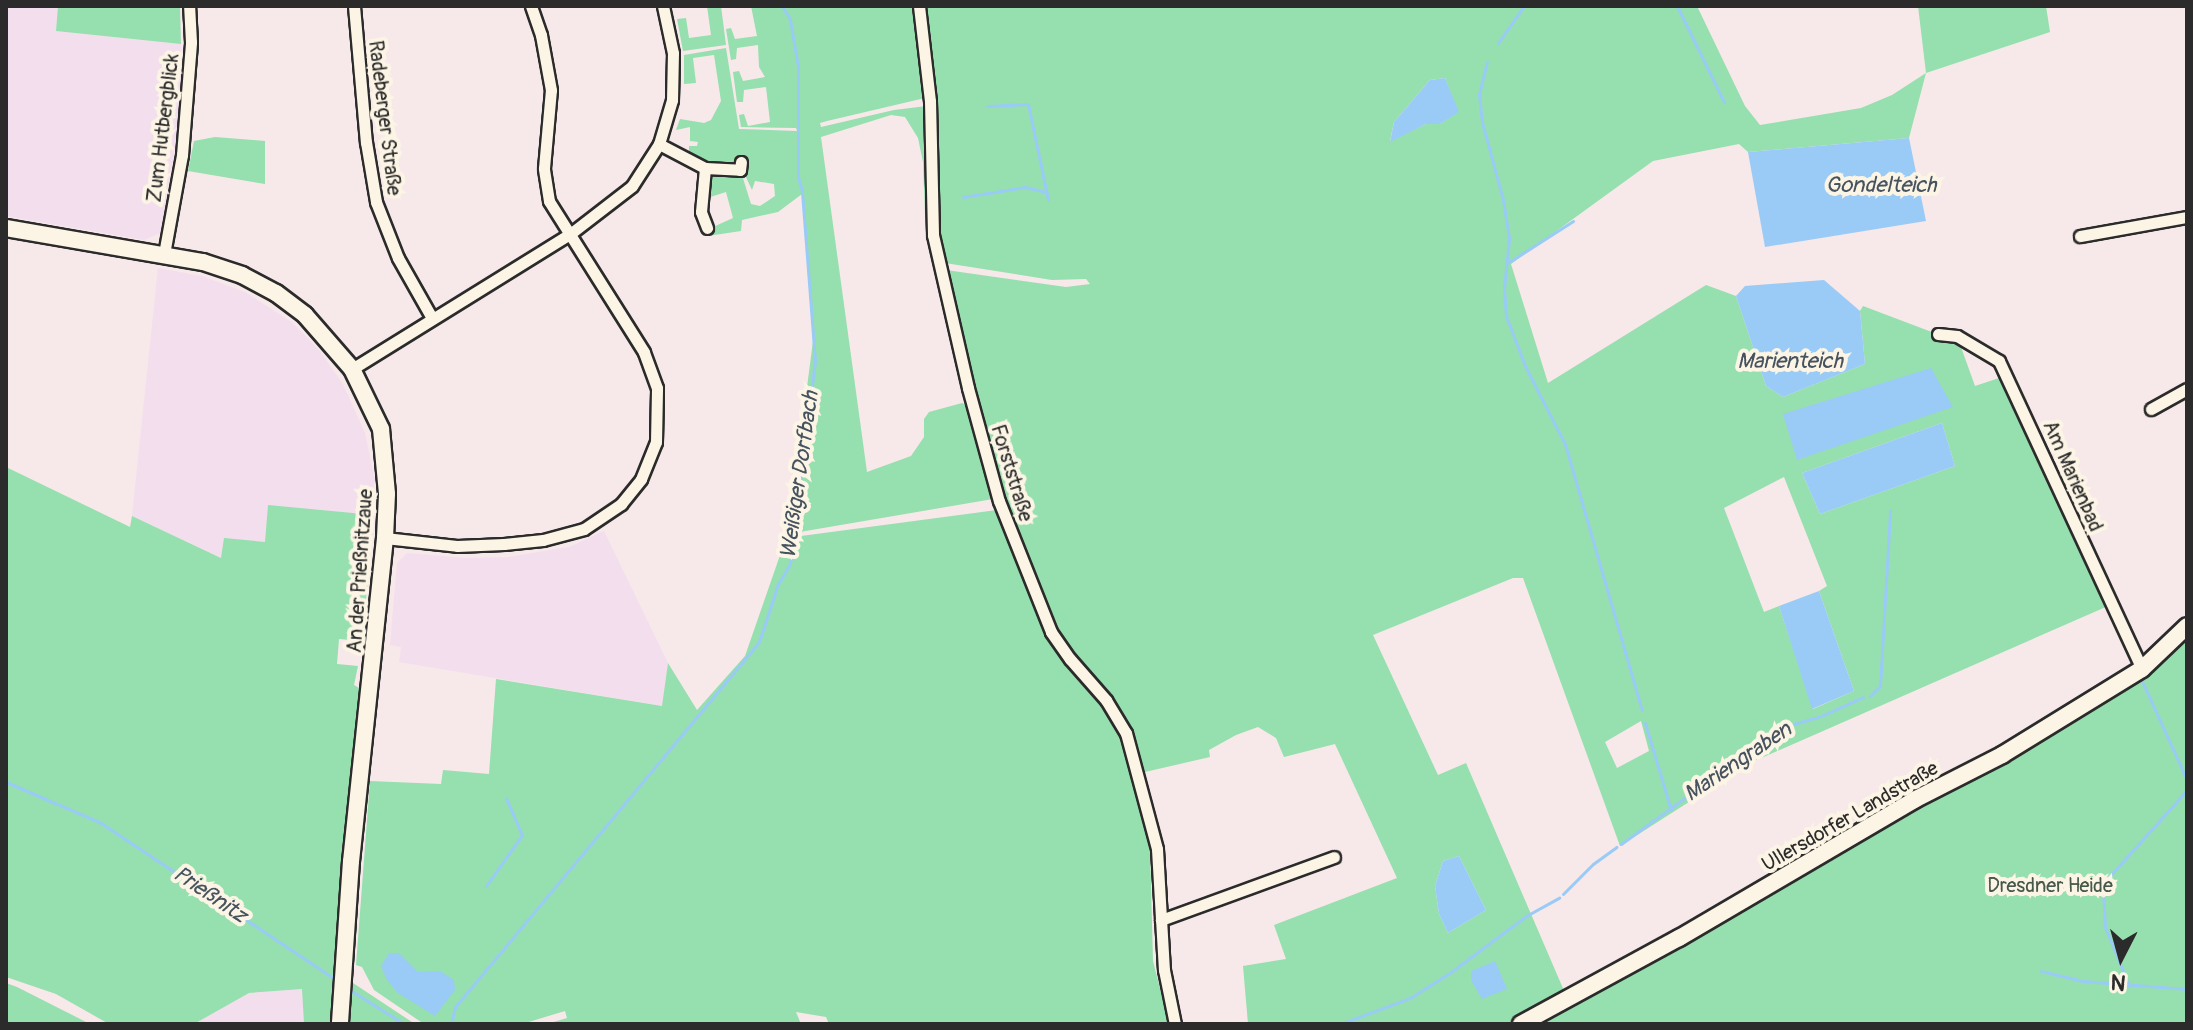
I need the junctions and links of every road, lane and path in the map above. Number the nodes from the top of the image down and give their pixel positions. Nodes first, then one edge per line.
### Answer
1 (189, 6) edge
2 (354, 6) edge
3 (531, 6) edge
4 (663, 6) edge
5 (919, 6) edge
6 (659, 144) junction
7 (741, 162) dead end
8 (705, 168) junction
9 (2187, 217) edge
10 (702, 226) dead end
11 (6, 228) edge
12 (570, 234) junction
13 (2080, 236) dead end
14 (164, 254) junction
15 (432, 318) junction
16 (1938, 334) dead end
17 (352, 369) junction
18 (2187, 389) edge
19 (2151, 409) dead end
20 (385, 538) junction
21 (2187, 626) edge
22 (2142, 669) junction
23 (1334, 857) dead end
24 (1161, 920) junction
25 (340, 1024) edge
26 (1175, 1024) edge
27 (1521, 1024) edge

1 - 14 street, Zum Hutbergblick
2 - 15 street, Radeberger Straße
3 - 12 street
4 - 6 street
5 - 24 street, Forststraße
6 - 8 street
6 - 12 street
7 - 8 street
8 - 10 street
9 - 13 street
11 - 14 street, An der Prießnitzaue
12 - 15 street
12 - 20 street
14 - 17 street, An der Prießnitzaue
15 - 17 street
16 - 22 street, Am Marienbad
17 - 20 street, An der Prießnitzaue
18 - 19 street
20 - 25 street, An der Prießnitzaue
21 - 22 street, Ullersdorfer Landstraße
22 - 27 street, Ullersdorfer Landstraße
23 - 24 street
24 - 26 street, Forststraße

